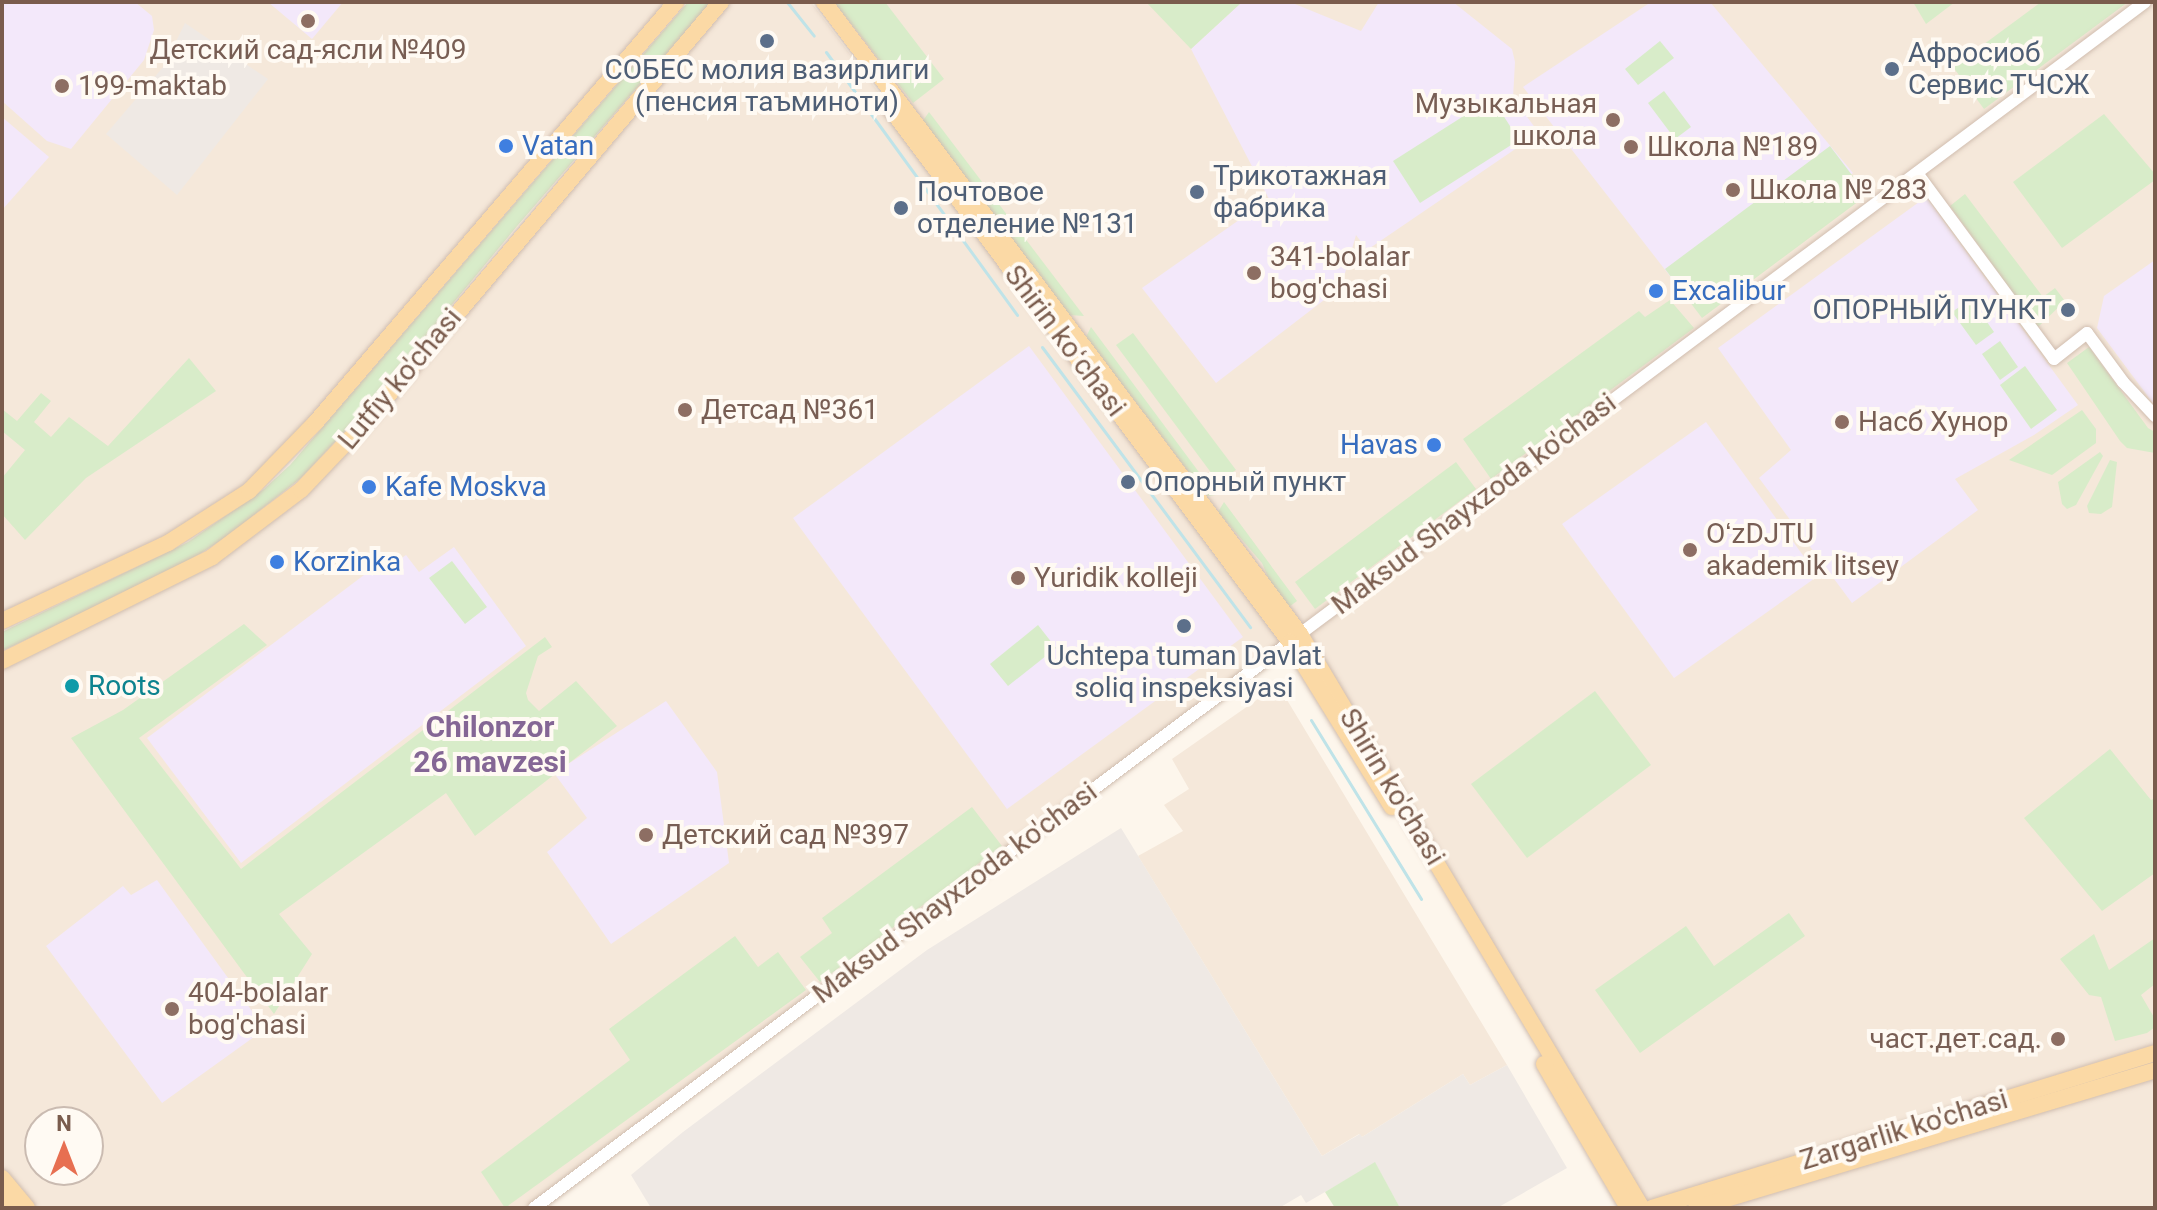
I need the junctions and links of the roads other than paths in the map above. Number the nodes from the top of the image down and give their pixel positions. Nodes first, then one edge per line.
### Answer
1 (676, 2) edge
2 (721, 2) edge
3 (811, 2) edge
4 (824, 2) edge
5 (2145, 2) edge
6 (938, 162) junction
7 (1917, 173) junction
8 (2155, 416) edge
9 (2, 621) edge
10 (1295, 638) junction
11 (2, 661) edge
12 (2155, 1053) edge
13 (2155, 1070) edge
14 (2, 1178) edge
15 (2, 1196) edge
16 (11, 1208) edge
17 (27, 1208) edge
18 (534, 1208) edge
19 (1628, 1208) edge
20 (1642, 1208) edge
21 (1652, 1208) edge
22 (1696, 1208) edge

1 - 9 main road, Lutfiy ko'chasi
2 - 11 main road, Lutfiy ko'chasi
3 - 6 main road
4 - 6 main road, Shirin ko'chasi
5 - 7 street, Maksud Shayxzoda ko'chasi
6 - 10 main road, Shirin ko'chasi
7 - 8 street
7 - 10 street, Maksud Shayxzoda ko'chasi
10 - 18 street, Maksud Shayxzoda ko'chasi
10 - 19 main road, Shirin ko'chasi
10 - 20 main road, Shirin ko'chasi
12 - 21 main road, Zargarlik ko'chasi
13 - 22 main road, Zargarlik ko'chasi
14 - 17 main road
15 - 16 main road

